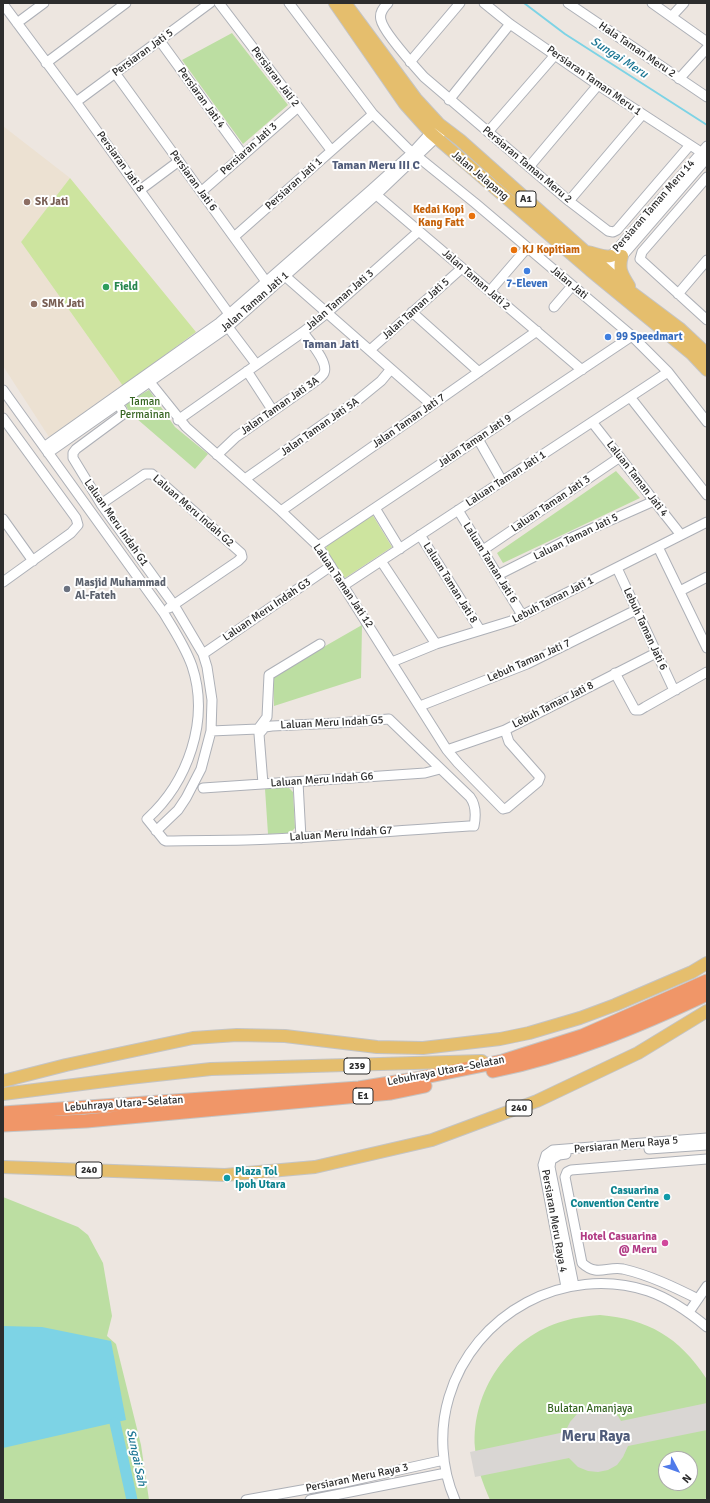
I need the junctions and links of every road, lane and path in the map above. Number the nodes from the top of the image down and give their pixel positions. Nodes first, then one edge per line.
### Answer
1 (44, 3) edge
2 (126, 3) edge
3 (210, 3) edge
4 (219, 3) edge
5 (289, 3) edge
6 (334, 3) edge
7 (345, 3) edge
8 (388, 3) edge
9 (460, 3) edge
10 (484, 3) edge
11 (568, 3) edge
12 (652, 3) edge
13 (684, 3) edge
14 (3, 4) edge
15 (672, 16) junction
16 (17, 24) junction
17 (510, 24) junction
18 (160, 41) junction
19 (707, 42) edge
20 (707, 48) edge
21 (555, 55) junction
22 (410, 62) junction
23 (46, 63) junction
24 (115, 73) junction
25 (679, 79) junction
26 (598, 85) junction
27 (707, 85) edge
28 (704, 95) edge
29 (450, 100) junction
30 (76, 102) junction
31 (298, 107) junction
32 (373, 114) junction
33 (642, 114) junction
34 (438, 131) junction
35 (488, 132) junction
36 (690, 145) junction
37 (331, 150) junction
38 (705, 152) edge
39 (415, 154) junction
40 (243, 155) junction
41 (179, 161) junction
42 (529, 167) junction
43 (707, 177) edge
44 (140, 190) junction
45 (201, 192) junction
46 (374, 192) junction
47 (569, 201) junction
48 (419, 231) junction
49 (234, 238) junction
50 (528, 248) junction
51 (586, 252) junction
52 (616, 256) junction
53 (707, 260) edge
54 (462, 268) junction
55 (606, 273) junction
56 (285, 276) junction
57 (269, 285) junction
58 (572, 286) junction
59 (490, 291) junction
60 (631, 292) junction
61 (678, 294) junction
62 (554, 307) dead end
63 (412, 312) junction
64 (327, 313) junction
65 (231, 320) junction
66 (707, 320) edge
67 (537, 331) junction
68 (303, 332) junction
69 (632, 336) junction
70 (370, 350) junction
71 (707, 354) edge
72 (256, 364) junction
73 (391, 369) junction
74 (582, 370) junction
75 (707, 370) edge
76 (247, 371) junction
77 (479, 372) junction
78 (668, 372) junction
79 (147, 379) junction
80 (3, 390) edge
81 (630, 397) junction
82 (115, 401) junction
83 (432, 405) junction
84 (273, 411) junction
85 (100, 416) junction
86 (3, 418) edge
87 (178, 420) junction
88 (592, 422) junction
89 (707, 422) edge
90 (107, 426) junction
91 (478, 439) junction
92 (46, 450) junction
93 (217, 455) junction
94 (620, 457) junction
95 (245, 480) junction
96 (502, 481) junction
97 (707, 495) edge
98 (654, 501) junction
99 (101, 504) junction
100 (375, 508) junction
101 (458, 510) junction
102 (281, 511) junction
103 (3, 520) edge
104 (707, 522) edge
105 (420, 535) junction
106 (681, 535) junction
107 (318, 546) junction
108 (658, 546) junction
109 (400, 549) junction
110 (483, 550) junction
111 (33, 561) junction
112 (381, 561) junction
113 (331, 566) junction
114 (617, 568) junction
115 (498, 575) junction
116 (707, 577) edge
117 (3, 582) edge
118 (343, 586) junction
119 (680, 591) junction
120 (174, 605) junction
121 (636, 610) junction
122 (164, 612) junction
123 (522, 615) junction
124 (480, 630) junction
125 (320, 644) dead end
126 (436, 644) junction
127 (707, 648) edge
128 (656, 653) junction
129 (203, 654) junction
130 (392, 662) junction
131 (707, 672) edge
132 (615, 673) junction
133 (676, 690) junction
134 (420, 706) junction
135 (504, 730) junction
136 (211, 731) junction
137 (447, 750) junction
138 (440, 769) junction
139 (298, 782) junction
140 (263, 784) junction
141 (203, 788) dead end
142 (156, 831) junction
143 (301, 838) junction
144 (707, 963) edge
145 (707, 981) edge
146 (707, 994) edge
147 (707, 1010) edge
148 (503, 1061) junction
149 (3, 1081) edge
150 (3, 1094) edge
151 (3, 1113) edge
152 (3, 1125) edge
153 (707, 1138) edge
154 (707, 1145) edge
155 (549, 1157) junction
156 (707, 1159) edge
157 (3, 1167) edge
158 (570, 1286) junction
159 (707, 1286) edge
160 (698, 1299) junction
161 (689, 1312) junction
162 (707, 1327) edge
163 (444, 1460) junction
164 (446, 1473) junction
165 (246, 1500) edge
166 (310, 1500) edge
167 (455, 1500) edge

1 - 16 street
2 - 23 street
3 - 18 street, Persiaran Jati 5
4 - 31 street, Persiaran Jati 2
5 - 32 street, Jalan Jati
6 - 34 main road, Jalan Jelapang / A1
7 - 34 main road, Jalan Jelapang / A1
8 - 22 street, Persiaran Taman Meru 2
9 - 22 street
10 - 17 street, Persiaran Taman Meru 1
11 - 25 street, Hala Taman Meru 2
12 - 15 street
13 - 15 street
14 - 16 street, Persiaran Jati 8
15 - 19 street
16 - 23 street, Persiaran Jati 8
17 - 21 street, Persiaran Taman Meru 1
17 - 29 street
18 - 24 street, Persiaran Jati 5
18 - 40 street, Persiaran Jati 4
20 - 25 street
21 - 26 street, Persiaran Taman Meru 1
21 - 35 street
22 - 29 street, Persiaran Taman Meru 2
23 - 30 street, Persiaran Jati 8
24 - 30 street, Persiaran Jati 5
24 - 41 street, Persiaran Jati 6
25 - 28 street, Hala Taman Meru 2
26 - 33 street, Persiaran Taman Meru 1
26 - 42 street
27 - 28 street
29 - 35 street, Persiaran Taman Meru 2
30 - 44 street, Persiaran Jati 8
31 - 37 street, Persiaran Jati 2
31 - 40 street, Persiaran Jati 3
32 - 37 street, Persiaran Jati 1
32 - 39 street, Jalan Jati
33 - 36 street, Persiaran Taman Meru 1
33 - 47 street
34 - 39 street, Jalan Taman Jati 1
34 - 51 main road, Jalan Jelapang / A1
34 - 55 main road, Jalan Jelapang / A1
35 - 42 street, Persiaran Taman Meru 2
36 - 38 street, Persiaran Taman Meru 1
36 - 47 street, Persiaran Taman Meru 2
37 - 49 street, Persiaran Jati 1
38 - 52 street, Persiaran Taman Meru 14
39 - 46 street, Jalan Taman Jati 1
39 - 50 street, Jalan Jati
40 - 45 street, Persiaran Jati 3
41 - 44 street
41 - 45 street, Persiaran Jati 6
42 - 47 street, Persiaran Taman Meru 2
43 - 61 street
44 - 65 street, Persiaran Jati 8
45 - 49 street, Persiaran Jati 6
46 - 48 street, Jalan Taman Jati 2
46 - 56 street, Jalan Taman Jati 1
46 - 57 street, Jalan Taman Jati 1
48 - 54 street, Jalan Taman Jati 2
48 - 64 street, Jalan Taman Jati 3
49 - 57 street, Persiaran Jati 6
50 - 58 street, Jalan Jati
50 - 59 street
51 - 52 main road
51 - 55 main road, Jalan Jelapang / A1
52 - 55 street, Persiaran Taman Meru 14
52 - 60 main road
53 - 61 street
54 - 59 street, Jalan Taman Jati 2
54 - 63 street, Jalan Taman Jati 5
55 - 60 main road, Jalan Jelapang / A1
55 - 75 main road, Jalan Jelapang / A1
56 - 57 street, Jalan Taman Jati 1
56 - 64 street
57 - 65 street, Jalan Taman Jati 1
58 - 62 street
58 - 69 street, Jalan Jati
59 - 67 street, Jalan Taman Jati 2
60 - 71 main road, Jalan Jelapang / A1
61 - 66 street
63 - 70 street, Jalan Taman Jati 5
63 - 77 street
64 - 68 street, Jalan Taman Jati 3
64 - 70 street
65 - 72 street, Persiaran Jati 8
65 - 79 street, Jalan Taman Jati 1
67 - 74 street, Jalan Taman Jati 2
67 - 77 street, Jalan Taman Jati 7
68 - 72 street, Jalan Taman Jati 3
68 - 84 street, Jalan Taman Jati 3A
69 - 74 street, Jalan Taman Jati 9
69 - 78 street, Jalan Jati
70 - 73 street
72 - 76 street, Jalan Taman Jati 3
73 - 83 street
73 - 95 street, Jalan Taman Jati 5A
74 - 91 street, Jalan Taman Jati 9
76 - 84 street
76 - 87 street, Jalan Taman Jati 3
77 - 83 street, Jalan Taman Jati 7
78 - 81 street, Laluan Taman Jati 1
78 - 89 street, Jalan Jati
79 - 82 street, Jalan Taman Jati 1
79 - 87 street, Laluan Taman Jati 12
80 - 92 street
81 - 88 street, Laluan Taman Jati 1
81 - 97 street
82 - 85 street, Jalan Taman Jati 1
82 - 90 street, Laluan Meru Indah G1
82 - 92 street, Jalan Taman Jati 1
83 - 102 street, Jalan Taman Jati 7
84 - 93 street, Jalan Taman Jati 3A
85 - 90 street
85 - 92 street, Jalan Taman Jati 1
86 - 111 street
87 - 93 street, Laluan Taman Jati 12
88 - 94 street, Laluan Taman Jati 4
88 - 96 street, Laluan Taman Jati 1
90 - 99 street, Laluan Meru Indah G1
91 - 96 street
91 - 100 street, Jalan Taman Jati 9
92 - 122 street
93 - 95 street, Laluan Taman Jati 12
94 - 98 street, Laluan Taman Jati 4
94 - 110 street, Laluan Taman Jati 3
95 - 102 street, Laluan Taman Jati 12
96 - 101 street, Laluan Taman Jati 1
98 - 106 street, Laluan Taman Jati 4
98 - 115 street, Laluan Taman Jati 5
99 - 120 street, Laluan Meru Indah G1
99 - 120 street, Laluan Meru Indah G2
100 - 107 street, Jalan Taman Jati 9
100 - 109 street
101 - 105 street, Laluan Taman Jati 1
101 - 110 street, Laluan Taman Jati 6
102 - 107 street, Laluan Taman Jati 12
103 - 111 street
104 - 106 street, Lebuh Taman Jati 1
105 - 109 street, Laluan Taman Jati 1
105 - 124 street, Laluan Taman Jati 8
106 - 108 street, Lebuh Taman Jati 1
107 - 113 street, Laluan Taman Jati 12
108 - 114 street, Lebuh Taman Jati 1
108 - 119 street
109 - 112 street, Laluan Taman Jati 1
110 - 115 street, Laluan Taman Jati 6
111 - 117 street
112 - 118 street, Laluan Taman Jati 1
112 - 126 street
113 - 118 street, Laluan Taman Jati 12
113 - 129 street, Laluan Meru Indah G3
114 - 121 street, Lebuh Taman Jati 6
114 - 123 street, Lebuh Taman Jati 1
115 - 123 street, Laluan Taman Jati 6
116 - 119 street
118 - 130 street, Laluan Taman Jati 12
119 - 127 street
120 - 122 street, Laluan Meru Indah G2
120 - 129 street, Laluan Meru Indah G1
121 - 128 street, Lebuh Taman Jati 6
121 - 134 street, Lebuh Taman Jati 7
122 - 142 street, Laluan Meru Indah G7
123 - 124 street, Lebuh Taman Jati 1
124 - 126 street, Lebuh Taman Jati 1
125 - 136 street
126 - 130 street, Lebuh Taman Jati 1
128 - 132 street, Lebuh Taman Jati 8
128 - 133 street, Lebuh Taman Jati 6
129 - 136 street, Laluan Meru Indah G1
130 - 134 street, Laluan Taman Jati 12
131 - 133 street
132 - 133 street
132 - 135 street, Lebuh Taman Jati 8
134 - 137 street, Laluan Taman Jati 12
135 - 137 street, Lebuh Taman Jati 8
135 - 137 street, Laluan Taman Jati 12
136 - 142 street, Laluan Meru Indah G1
138 - 139 street, Laluan Meru Indah G6
138 - 140 street, Laluan Meru Indah G5
138 - 143 street, Laluan Meru Indah G7
139 - 140 street, Laluan Meru Indah G6
139 - 143 street
140 - 141 street, Laluan Meru Indah G6
142 - 143 street, Laluan Meru Indah G7
144 - 149 main road
145 - 148 highway, Lebuhraya Utara–Selatan / E1
146 - 152 highway, Lebuhraya Utara–Selatan / E1
147 - 157 main road, 240
148 - 150 main road, 239
148 - 151 highway, Lebuhraya Utara–Selatan / E1
153 - 155 street, Persiaran Meru Raya 5
154 - 155 street, Persiaran Meru Raya 5
155 - 158 street, Persiaran Meru Raya 4
156 - 160 street
158 - 161 street
158 - 163 street
159 - 160 street
160 - 161 street
161 - 162 street
163 - 164 street
163 - 165 street, Persiaran Meru Raya 3
164 - 166 street, Persiaran Meru Raya 3
164 - 167 street

